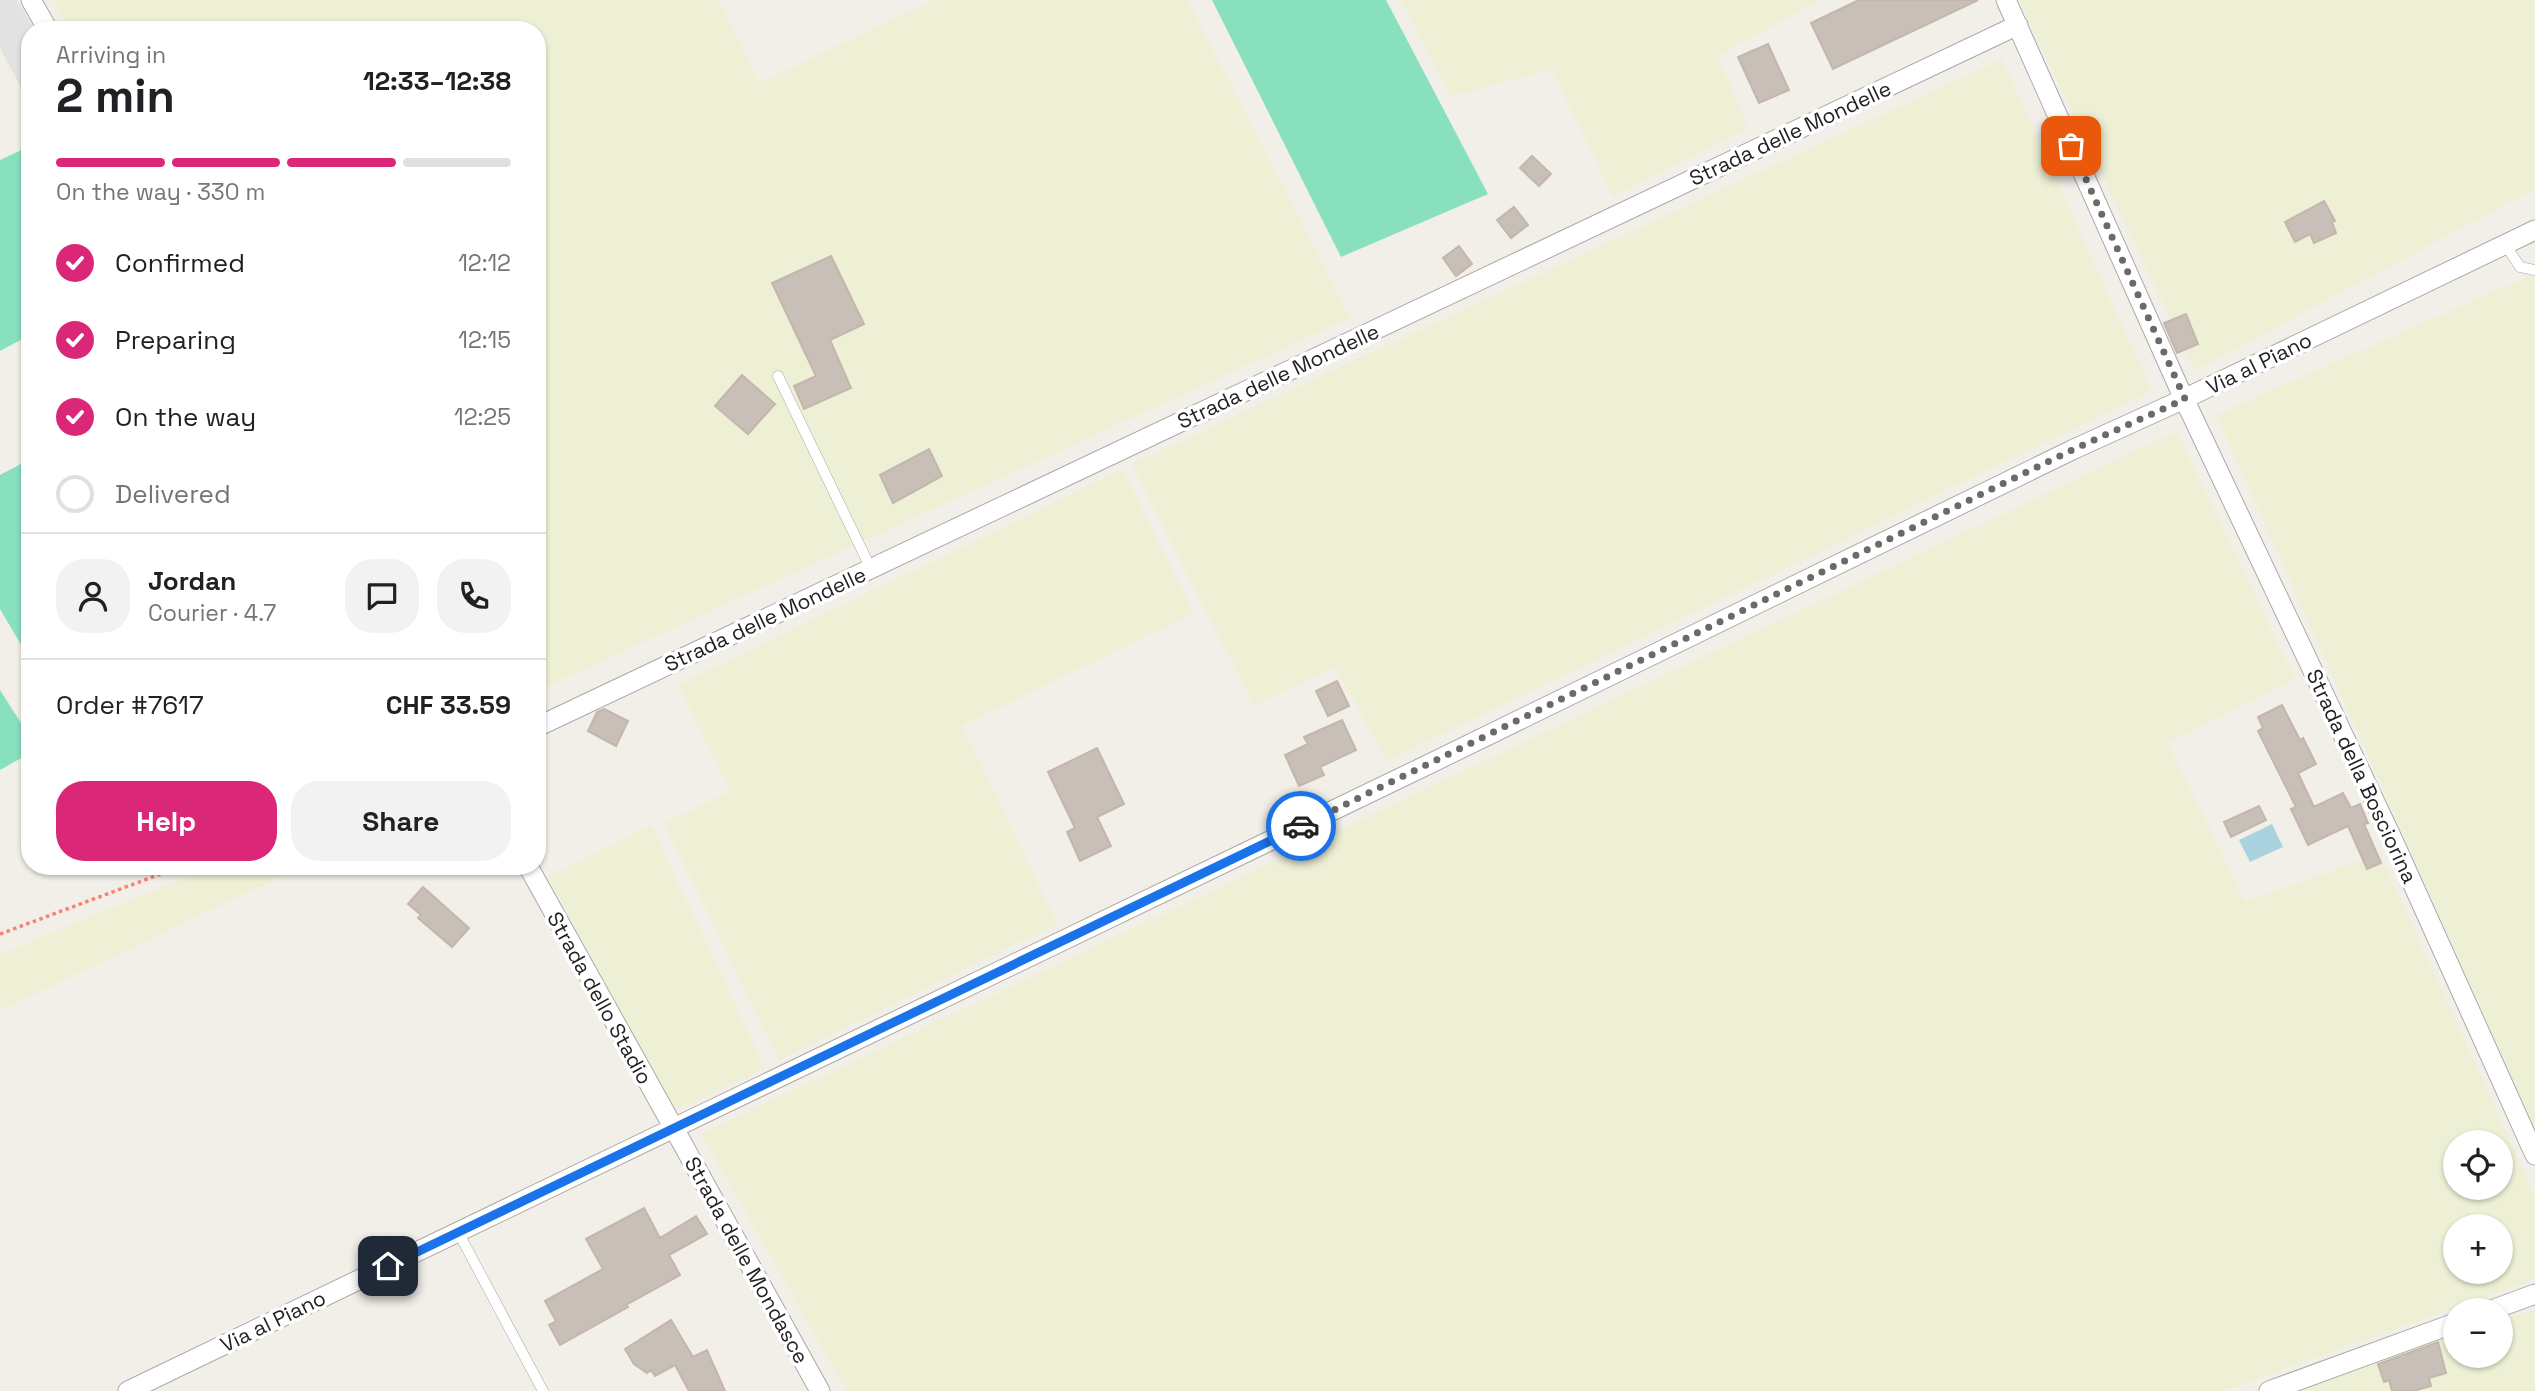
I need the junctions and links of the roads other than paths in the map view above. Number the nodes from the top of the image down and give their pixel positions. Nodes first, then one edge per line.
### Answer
1 (31, 0) edge
2 (2006, 0) edge
3 (43, 21) edge
4 (2018, 25) junction
5 (2535, 230) edge
6 (2505, 244) junction
7 (2535, 270) edge
8 (778, 376) dead end
9 (2185, 399) junction
10 (871, 569) junction
11 (546, 723) edge
12 (533, 875) edge
13 (673, 1129) junction
14 (2535, 1155) edge
15 (458, 1231) junction
16 (2535, 1294) edge
17 (2513, 1302) edge
18 (2443, 1327) edge
19 (128, 1391) edge
20 (543, 1391) edge
21 (820, 1391) edge
22 (2269, 1391) edge

1 - 3 street
2 - 4 street, Strada della Bosciorina
4 - 9 street, Strada della Bosciorina
4 - 10 street, Strada delle Mondelle
5 - 6 street, Via al Piano
6 - 7 lane
6 - 9 street, Via al Piano
8 - 10 lane
9 - 13 street, Via al Piano
9 - 14 street, Strada della Bosciorina
10 - 11 street, Strada delle Mondelle
12 - 13 street, Strada dello Stadio
13 - 15 street, Via al Piano
13 - 21 street, Strada delle Mondasce
15 - 19 street, Via al Piano
15 - 20 lane
16 - 17 street
18 - 22 street

